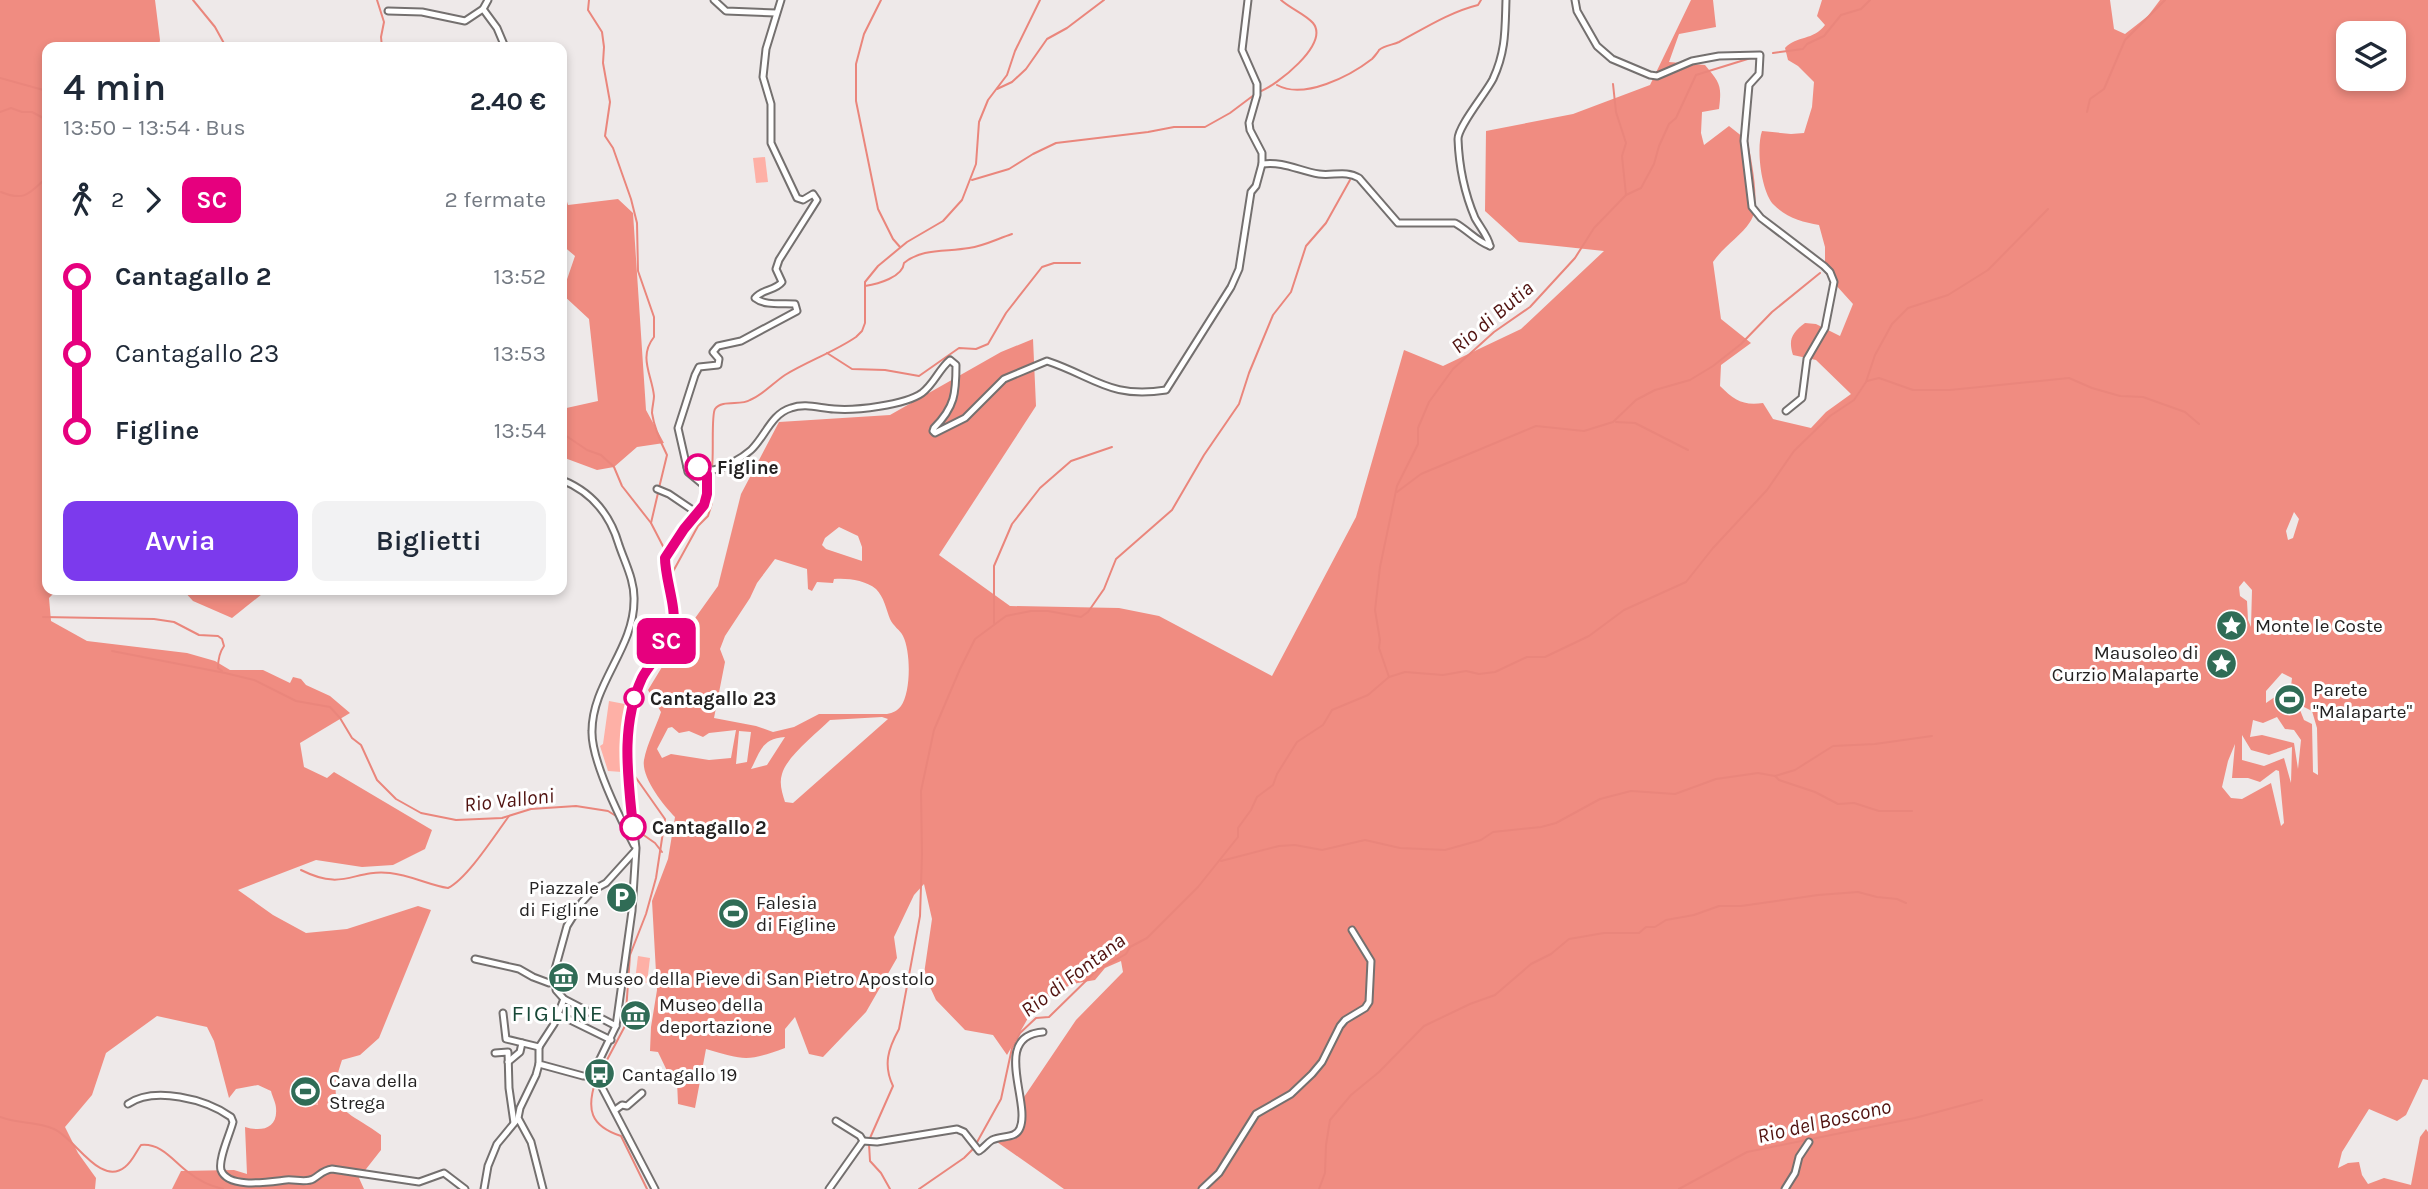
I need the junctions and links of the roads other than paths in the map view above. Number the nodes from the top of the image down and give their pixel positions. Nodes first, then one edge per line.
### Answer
1 (488, 0) edge
2 (714, 0) edge
3 (781, 0) edge
4 (1248, 0) edge
5 (1506, 0) edge
6 (1575, 0) edge
7 (483, 9) junction
8 (388, 11) dead end
9 (776, 13) junction
10 (503, 42) edge
11 (1262, 164) junction
12 (1786, 411) dead end
13 (687, 467) junction
14 (710, 470) junction
15 (567, 482) edge
16 (706, 487) junction
17 (660, 490) dead end
18 (698, 513) junction
19 (636, 849) junction
20 (1352, 930) dead end
21 (475, 959) dead end
22 (554, 968) junction
23 (564, 999) junction
24 (503, 1013) dead end
25 (558, 1014) junction
26 (616, 1026) junction
27 (1042, 1032) dead end
28 (611, 1040) junction
29 (514, 1042) junction
30 (522, 1043) junction
31 (539, 1047) junction
32 (508, 1052) junction
33 (495, 1053) dead end
34 (508, 1062) junction
35 (539, 1064) junction
36 (597, 1079) junction
37 (642, 1093) dead end
38 (128, 1104) dead end
39 (615, 1110) junction
40 (516, 1120) junction
41 (836, 1121) dead end
42 (863, 1141) junction
43 (1809, 1142) dead end
44 (465, 1189) edge
45 (484, 1189) edge
46 (543, 1189) edge
47 (655, 1189) edge
48 (829, 1189) edge
49 (1202, 1189) edge
50 (1785, 1189) edge

1 - 7 street
2 - 9 street
3 - 9 street
4 - 11 street
5 - 11 street
6 - 12 street
7 - 8 street
7 - 10 street
9 - 13 street
11 - 14 street
13 - 14 street
13 - 16 street
14 - 16 street
15 - 19 street
16 - 18 street
17 - 18 street
18 - 19 street
19 - 22 street
19 - 26 street
20 - 49 street
21 - 22 street
22 - 23 street
23 - 25 street
23 - 26 street
24 - 29 street
25 - 28 street
25 - 31 street
26 - 28 street
27 - 42 street
28 - 36 street
29 - 30 street
29 - 32 street
30 - 31 street
30 - 34 street
31 - 35 street
32 - 33 street
32 - 34 street
34 - 40 street
35 - 36 street
35 - 40 street
36 - 39 street
37 - 39 street
38 - 44 street
39 - 47 street
40 - 45 street
40 - 46 street
41 - 42 street
42 - 48 street
43 - 50 street

